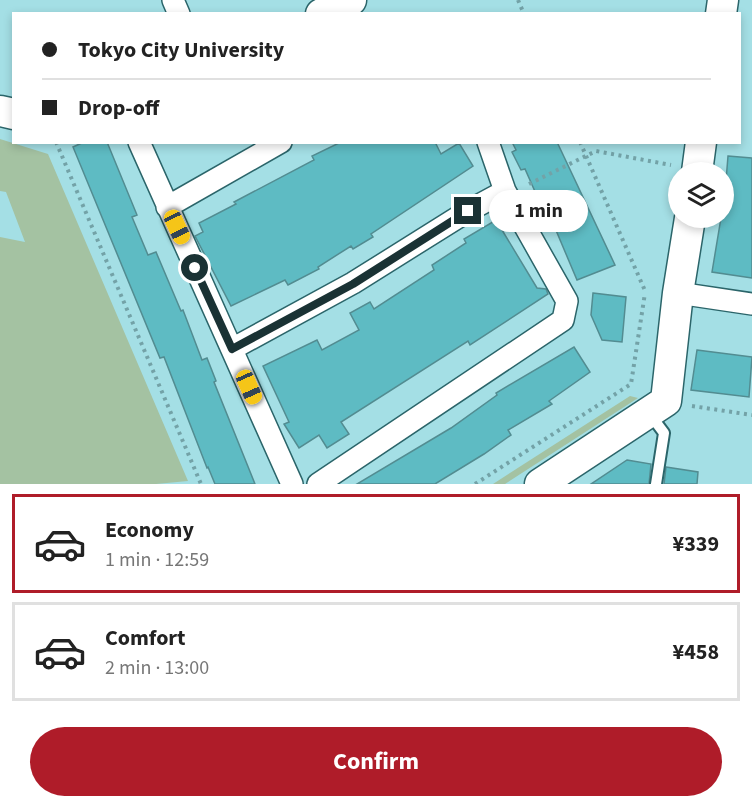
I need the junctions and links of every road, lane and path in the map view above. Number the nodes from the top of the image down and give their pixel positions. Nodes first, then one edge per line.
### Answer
1 (351, 0) edge
2 (325, 12) edge
3 (57, 144) edge
4 (140, 144) edge
5 (277, 144) edge
6 (490, 144) edge
7 (581, 144) edge
8 (586, 156) junction
9 (698, 162) edge
10 (529, 184) dead end
11 (505, 191) junction
12 (167, 207) junction
13 (688, 228) edge
14 (645, 293) junction
15 (678, 293) junction
16 (752, 304) edge
17 (232, 349) junction
18 (649, 412) junction
19 (201, 484) edge
20 (292, 484) edge
21 (318, 484) edge
22 (476, 484) edge
23 (540, 484) edge
24 (656, 484) edge

1 - 2 street
3 - 19 path
4 - 12 street
5 - 12 street
6 - 11 street
7 - 8 path
8 - 9 path
8 - 10 path
8 - 14 path
11 - 17 street
11 - 21 street
12 - 17 street
13 - 15 street
14 - 15 path
14 - 22 path
15 - 16 street
15 - 18 street
17 - 20 street
18 - 23 street
18 - 24 lane

